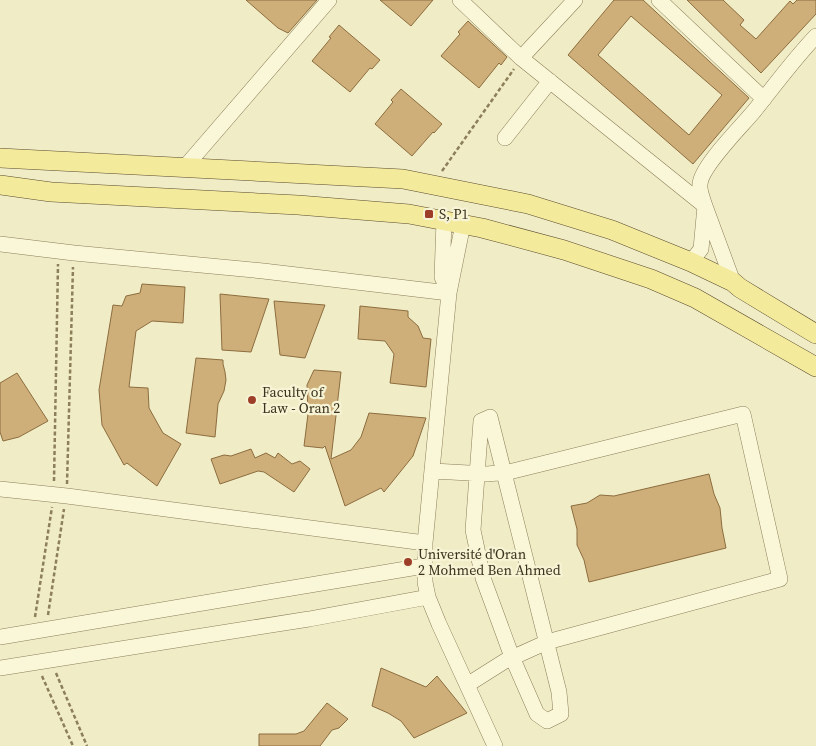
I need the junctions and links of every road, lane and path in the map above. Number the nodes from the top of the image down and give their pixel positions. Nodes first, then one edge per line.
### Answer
1 (329, 0) edge
2 (460, 0) edge
3 (575, 0) edge
4 (659, 0) edge
5 (816, 36) edge
6 (521, 58) junction
7 (550, 82) junction
8 (764, 99) junction
9 (505, 138) dead end
10 (0, 158) edge
11 (185, 167) junction
12 (432, 184) junction
13 (0, 185) edge
14 (705, 206) junction
15 (444, 221) junction
16 (463, 224) junction
17 (0, 244) edge
18 (66, 252) junction
19 (690, 262) junction
20 (733, 282) junction
21 (448, 294) junction
22 (816, 334) edge
23 (816, 367) edge
24 (432, 471) junction
25 (504, 472) junction
26 (476, 474) junction
27 (0, 489) edge
28 (60, 495) junction
29 (425, 543) junction
30 (424, 566) junction
31 (428, 597) junction
32 (39, 630) junction
33 (0, 636) edge
34 (547, 642) junction
35 (512, 657) junction
36 (43, 662) junction
37 (0, 668) edge
38 (467, 685) junction
39 (73, 746) edge
40 (87, 746) edge
41 (495, 746) edge

1 - 11 street
2 - 6 street
3 - 6 street
4 - 8 street
5 - 8 street
6 - 7 street
6 - 12 path
7 - 9 street
7 - 14 street
8 - 14 street
10 - 11 main road
11 - 12 main road
12 - 19 main road
13 - 15 main road
14 - 19 street
14 - 20 street
15 - 16 main road
15 - 21 street
16 - 21 street
16 - 23 main road
17 - 18 street
18 - 21 street
18 - 28 path
18 - 28 path
19 - 20 main road
20 - 22 main road
21 - 24 street
24 - 26 street
24 - 29 street
25 - 26 street
25 - 26 street
25 - 34 street
25 - 34 street
26 - 35 street
27 - 28 street
28 - 29 street
28 - 32 path
28 - 32 path
29 - 30 street
30 - 31 street
30 - 32 street
31 - 36 street
31 - 38 street
32 - 33 street
34 - 35 street
34 - 35 street
35 - 38 street
36 - 37 street
36 - 39 path
36 - 40 path
38 - 41 street

